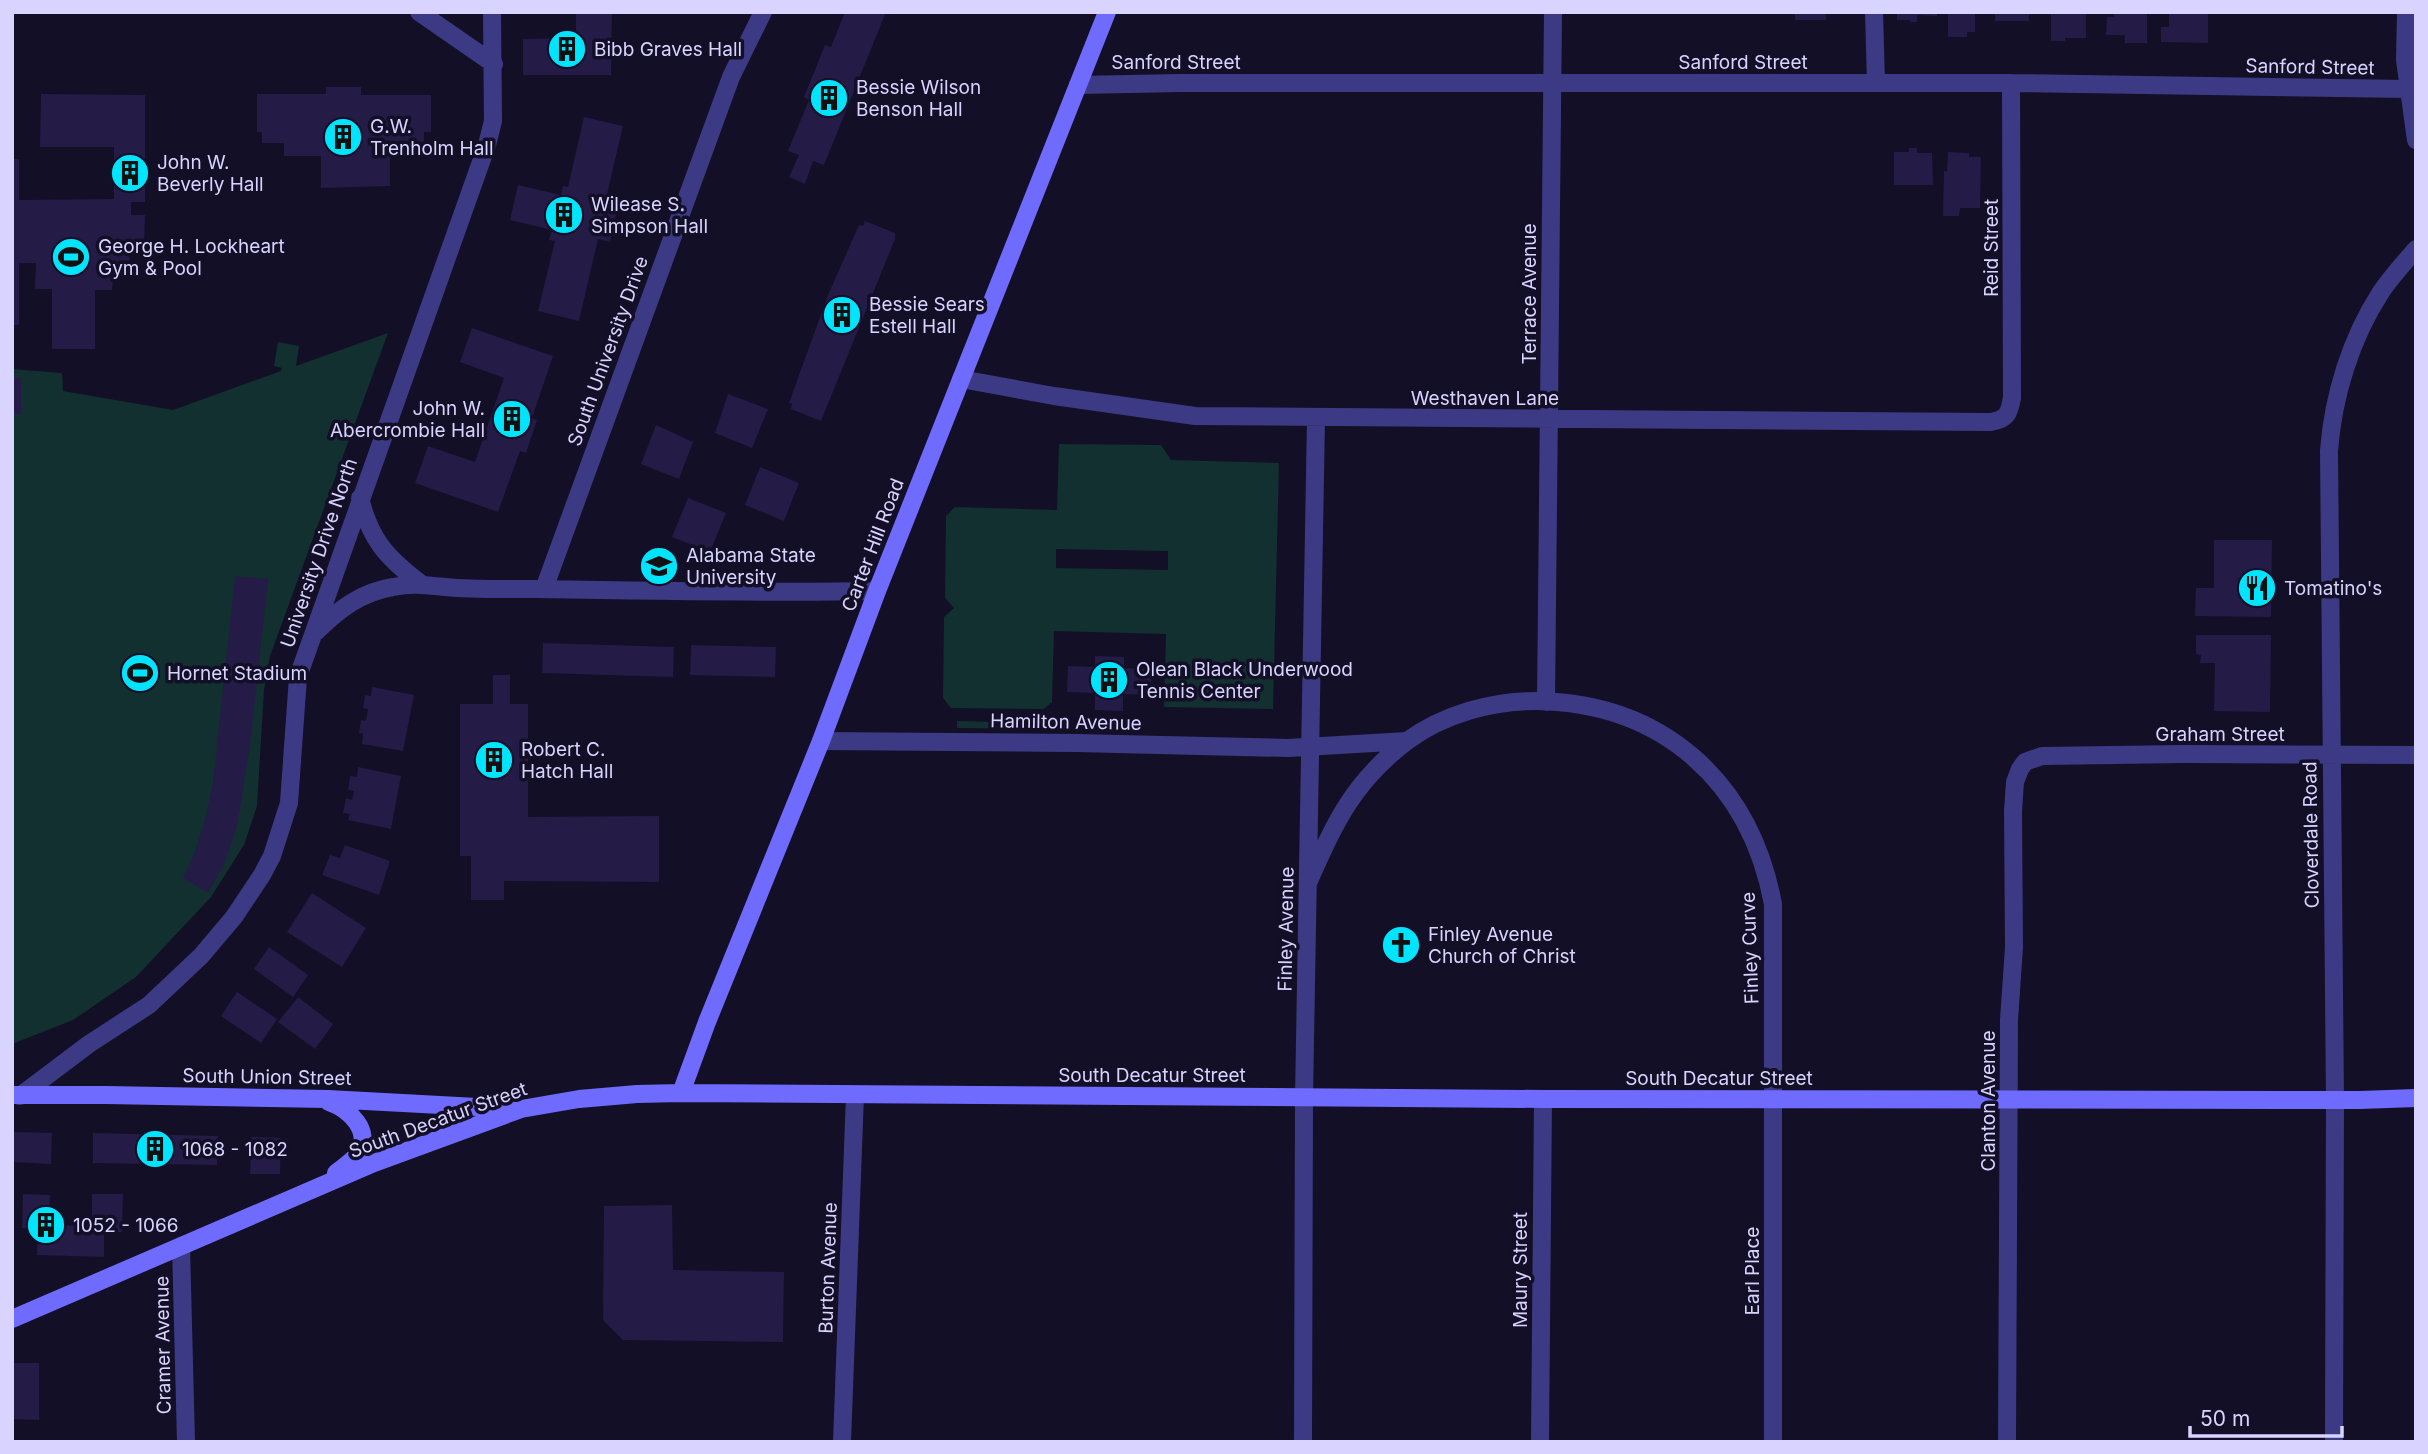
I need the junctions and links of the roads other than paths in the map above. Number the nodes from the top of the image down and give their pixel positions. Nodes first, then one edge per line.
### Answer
1 (419, 12) edge
2 (492, 12) edge
3 (763, 12) edge
4 (1107, 12) edge
5 (1553, 12) edge
6 (1874, 12) edge
7 (2406, 12) edge
8 (494, 64) junction
9 (1552, 83) junction
10 (1876, 83) junction
11 (2011, 83) junction
12 (1078, 85) junction
13 (2408, 89) junction
14 (2416, 140) edge
15 (2416, 249) edge
16 (961, 379) junction
17 (2009, 413) joint
18 (1316, 418) junction
19 (1549, 420) junction
20 (360, 498) junction
21 (420, 583) junction
22 (544, 589) junction
23 (877, 591) junction
24 (314, 634) junction
25 (1546, 702) junction
26 (821, 741) junction
27 (1407, 741) junction
28 (1310, 746) junction
29 (2331, 755) junction
30 (2416, 755) edge
31 (2025, 762) joint
32 (1308, 883) junction
33 (681, 1093) junction
34 (855, 1095) junction
35 (16, 1096) edge
36 (1304, 1097) junction
37 (2416, 1098) edge
38 (318, 1099) junction
39 (1543, 1099) junction
40 (1773, 1100) junction
41 (2009, 1100) junction
42 (2335, 1100) junction
43 (521, 1109) junction
44 (324, 1185) junction
45 (181, 1246) junction
46 (12, 1319) edge
47 (186, 1442) edge
48 (842, 1442) edge
49 (1303, 1442) edge
50 (1540, 1442) edge
51 (1773, 1442) edge
52 (2007, 1442) edge
53 (2334, 1442) edge

1 - 8 street
2 - 8 street, University Drive North
3 - 22 street, South University Drive
4 - 12 main road, Carter Hill Road
5 - 9 street, Terrace Avenue
6 - 10 street
7 - 13 street
8 - 20 street, University Drive North
9 - 10 street, Sanford Street
9 - 12 street, Sanford Street
9 - 19 street, Terrace Avenue
10 - 11 street, Sanford Street
11 - 13 street, Sanford Street
11 - 17 street, Reid Street
12 - 16 main road, Carter Hill Road
13 - 14 street
15 - 29 street, Cloverdale Road
16 - 18 street, Westhaven Lane
16 - 23 main road, Carter Hill Road
17 - 19 street, Westhaven Lane
18 - 19 street, Westhaven Lane
18 - 28 street, Finley Avenue
19 - 25 street, Terrace Avenue
20 - 21 street
20 - 24 street, University Drive North
21 - 22 street
21 - 24 street
22 - 23 street
23 - 26 main road, Carter Hill Road
24 - 35 street, University Drive North
25 - 27 street, Finley Curve
25 - 40 street, Finley Curve
26 - 28 street, Hamilton Avenue
26 - 33 main road, Carter Hill Road
27 - 28 street, Hamilton Avenue
27 - 32 street, Finley Curve
28 - 32 street, Finley Avenue
29 - 30 street, Graham Street
29 - 31 street, Graham Street
29 - 42 street, Cloverdale Road
31 - 41 street, Clanton Avenue
32 - 36 street, Finley Avenue
33 - 34 main road, South Decatur Street
33 - 43 main road, South Decatur Street
34 - 36 main road, South Decatur Street
34 - 48 street, Burton Avenue
35 - 38 main road, South Union Street
36 - 39 main road, South Decatur Street
36 - 49 street, Finley Avenue
37 - 42 main road, South Decatur Street
38 - 43 main road, South Union Street
38 - 44 main road
39 - 40 main road, South Decatur Street
39 - 50 street, Maury Street
40 - 41 main road, South Decatur Street
40 - 51 street, Earl Place
41 - 42 main road, South Decatur Street
41 - 52 street, Clanton Avenue
42 - 53 street, Cloverdale Road
43 - 44 main road, South Decatur Street
44 - 45 main road, South Decatur Street
45 - 46 main road, South Decatur Street
45 - 47 street, Cramer Avenue

